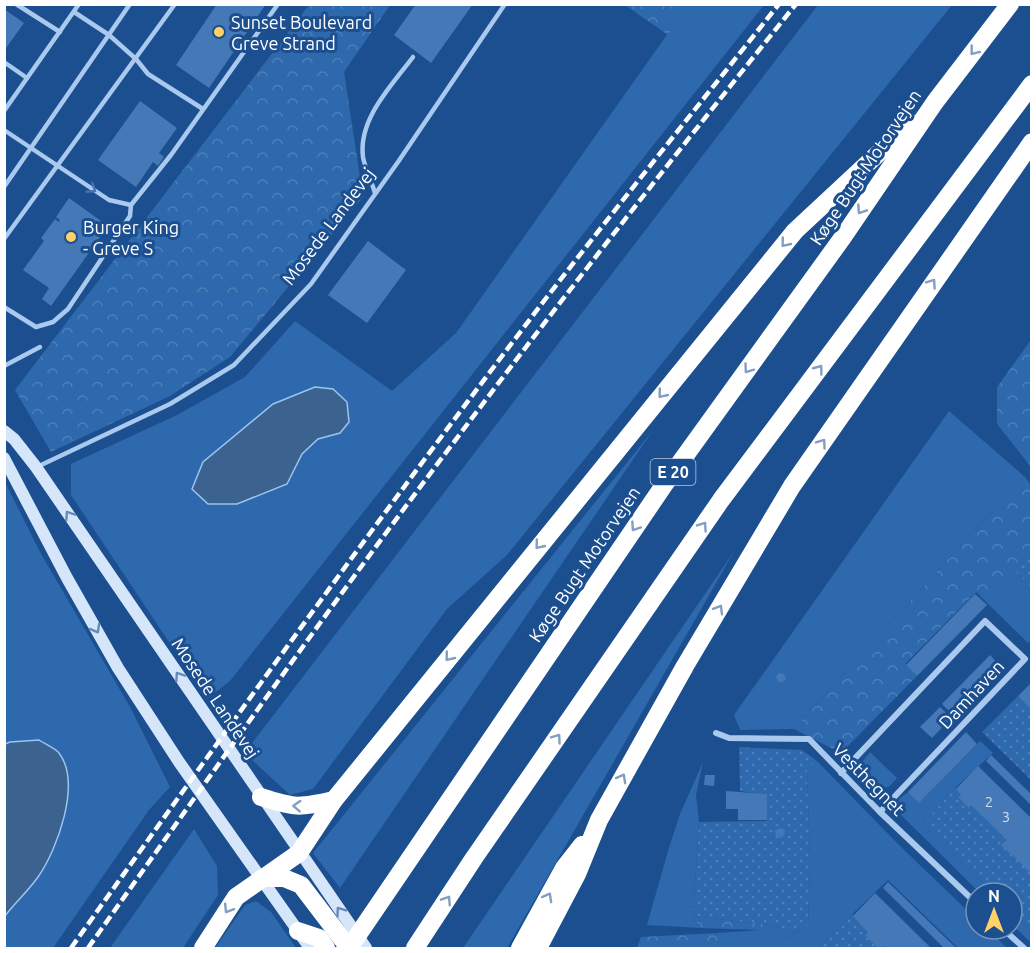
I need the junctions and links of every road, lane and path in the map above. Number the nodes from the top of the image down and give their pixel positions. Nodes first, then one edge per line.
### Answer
1 (15, 4) edge
2 (79, 4) edge
3 (130, 4) edge
4 (175, 4) edge
5 (278, 4) edge
6 (505, 4) edge
7 (1010, 4) edge
8 (74, 12) junction
9 (60, 32) junction
10 (109, 35) junction
11 (413, 57) dead end
12 (135, 59) junction
13 (4, 62) edge
14 (27, 78) junction
15 (1032, 84) edge
16 (935, 102) junction
17 (203, 109) junction
18 (4, 111) edge
19 (4, 130) edge
20 (1032, 142) edge
21 (31, 148) junction
22 (56, 165) junction
23 (4, 187) edge
24 (375, 193) junction
25 (130, 205) junction
26 (4, 238) edge
27 (4, 307) edge
28 (40, 347) dead end
29 (4, 366) edge
30 (4, 431) edge
31 (4, 458) edge
32 (36, 467) junction
33 (716, 734) dead end
34 (841, 773) junction
35 (261, 797) junction
36 (333, 800) junction
37 (880, 812) junction
38 (594, 830) junction
39 (299, 853) junction
40 (262, 878) junction
41 (307, 880) junction
42 (964, 892) edge
43 (298, 931) junction
44 (203, 948) edge
45 (310, 948) edge
46 (326, 948) edge
47 (349, 948) edge
48 (366, 948) edge
49 (415, 948) edge
50 (520, 948) edge
51 (538, 948) edge

1 - 9 lane
2 - 8 lane
3 - 10 lane
4 - 12 lane
5 - 17 lane
6 - 24 lane, Mosede Landevej
7 -> 16 highway, Køge Bugt Motorvejen / E 20
8 - 9 lane
8 - 10 lane
9 - 14 lane
10 - 12 lane
10 - 21 lane
11 - 24 lane
12 - 17 lane
12 - 22 lane
13 - 14 lane
14 - 18 lane
49 -> 15 highway
16 -> 36 highway
16 -> 47 highway, Køge Bugt Motorvejen / E 20
17 - 25 lane
19 - 21 lane
38 -> 20 highway
21 - 22 lane
21 - 23 lane
22 -> 25 lane
22 - 26 lane
24 - 32 lane, Mosede Landevej
25 - 27 lane
28 - 29 lane
30 - 32 main road, Mosede Landevej
31 -> 40 main road
35 -> 32 main road, Mosede Landevej
33 - 34 street, Vesthegnet
34 - 37 street, Vesthegnet
34 - 37 street, Damhaven
36 -> 35 highway
35 - 39 main road, Mosede Landevej
36 - 39 highway
37 - 42 street, Vesthegnet
50 -> 38 highway
38 - 51 highway
39 - 40 highway
39 - 41 main road, Mosede Landevej
40 - 41 highway
40 - 43 main road
40 -> 44 highway
41 - 47 highway
48 -> 41 main road, Mosede Landevej
43 - 45 main road
43 - 46 highway

